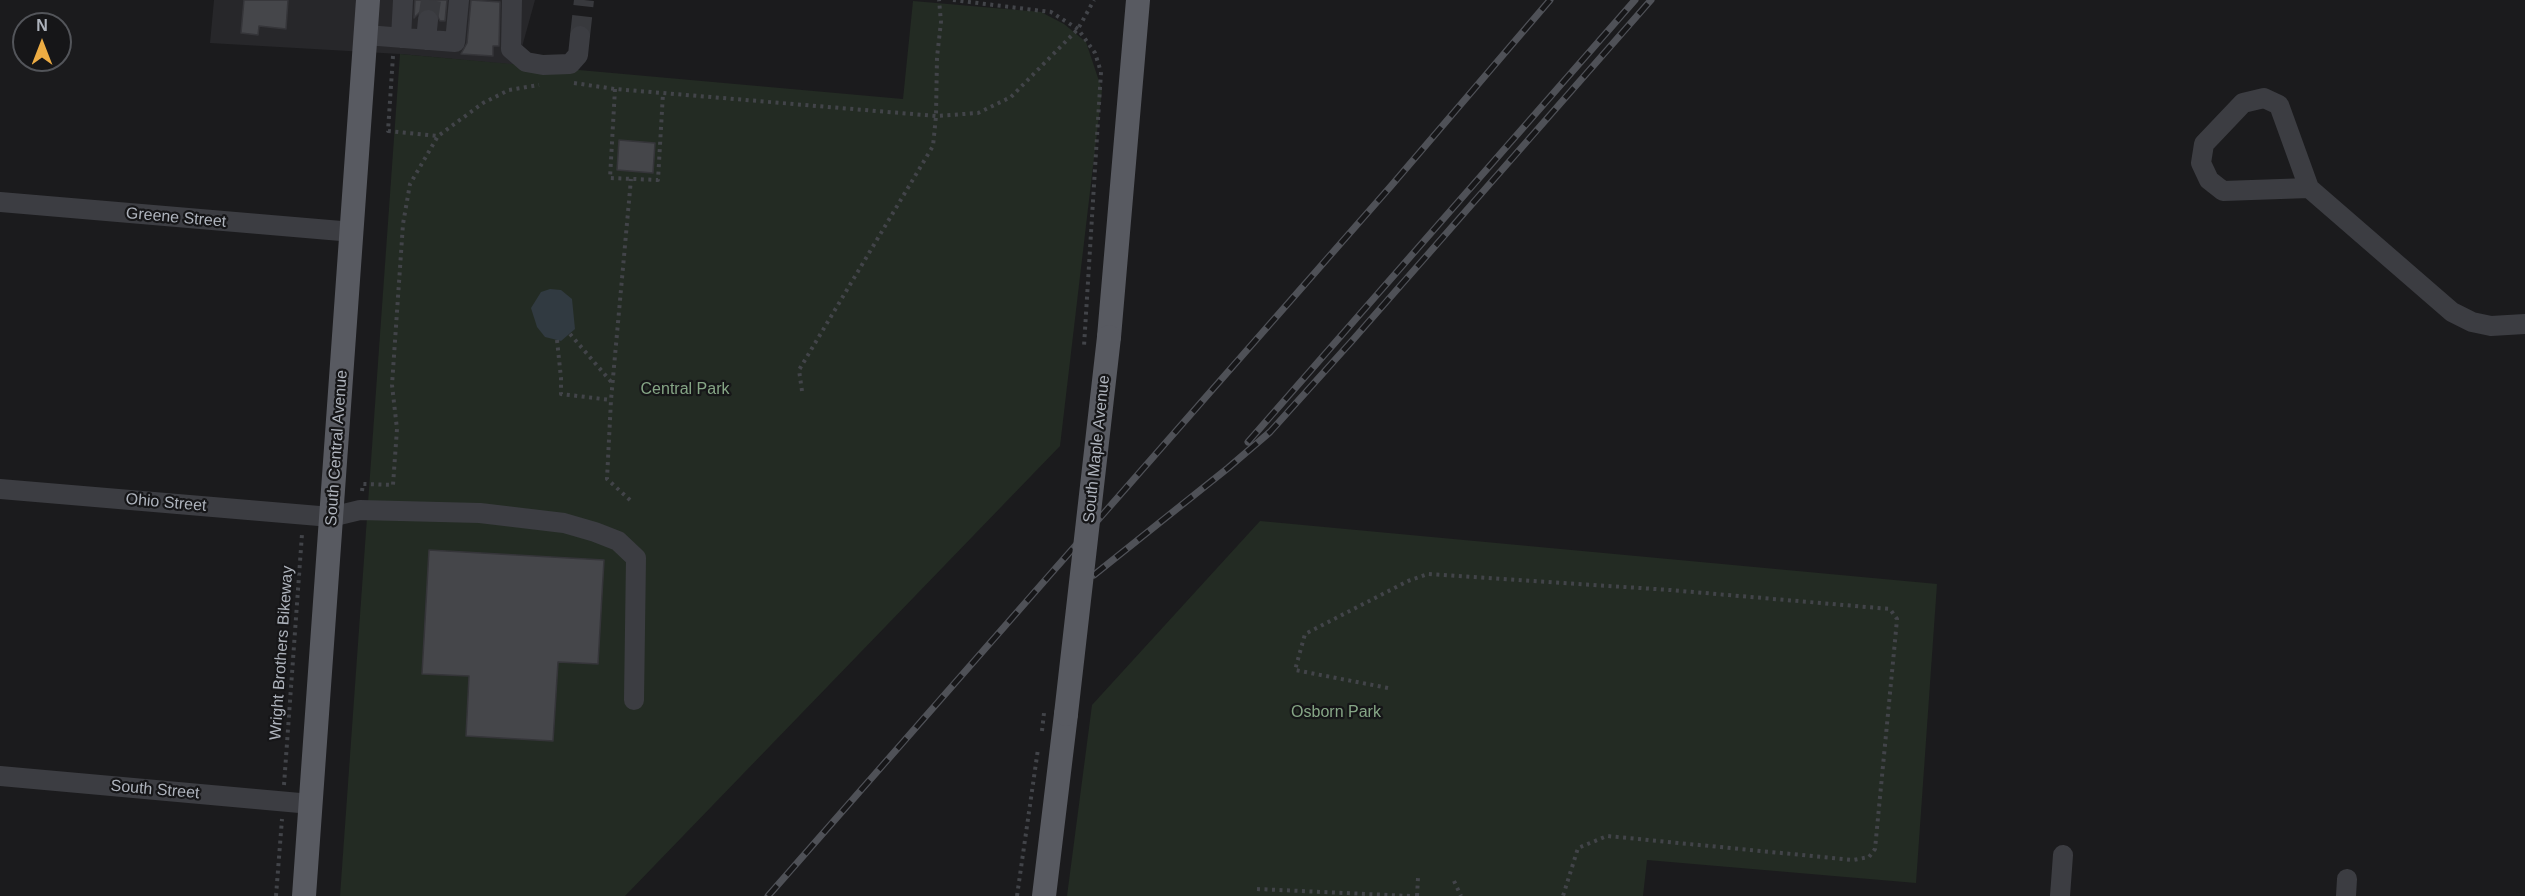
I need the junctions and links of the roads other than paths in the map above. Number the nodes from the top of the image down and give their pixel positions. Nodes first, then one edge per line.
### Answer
1 (368, 0) edge
2 (403, 0) edge
3 (459, 0) edge
4 (512, 0) edge
5 (1134, 7) edge
6 (428, 20) tunnel mouth
7 (366, 35) junction
8 (580, 36) tunnel mouth
9 (397, 38) junction
10 (426, 40) junction
11 (2309, 188) junction
12 (0, 202) edge
13 (353, 232) junction
14 (2525, 324) edge
15 (0, 489) edge
16 (331, 517) junction
17 (634, 700) dead end
18 (0, 776) edge
19 (311, 804) junction
20 (2064, 855) dead end
21 (304, 896) edge
22 (1044, 896) edge
23 (2060, 896) edge

1 - 7 main road, South Central Avenue
2 - 9 street
3 - 10 street
4 - 8 street
5 - 22 main road, South Maple Avenue, bridge
6 - 10 street
7 - 9 street
7 - 13 main road, South Central Avenue
9 - 10 street
11 - 11 street
11 - 14 street
12 - 13 street, Greene Street
13 - 16 main road, South Central Avenue
15 - 16 street, Ohio Street
16 - 17 street, Ohio Street
16 - 19 main road, South Central Avenue
18 - 19 street, South Street
19 - 21 main road, South Central Avenue
20 - 23 street

